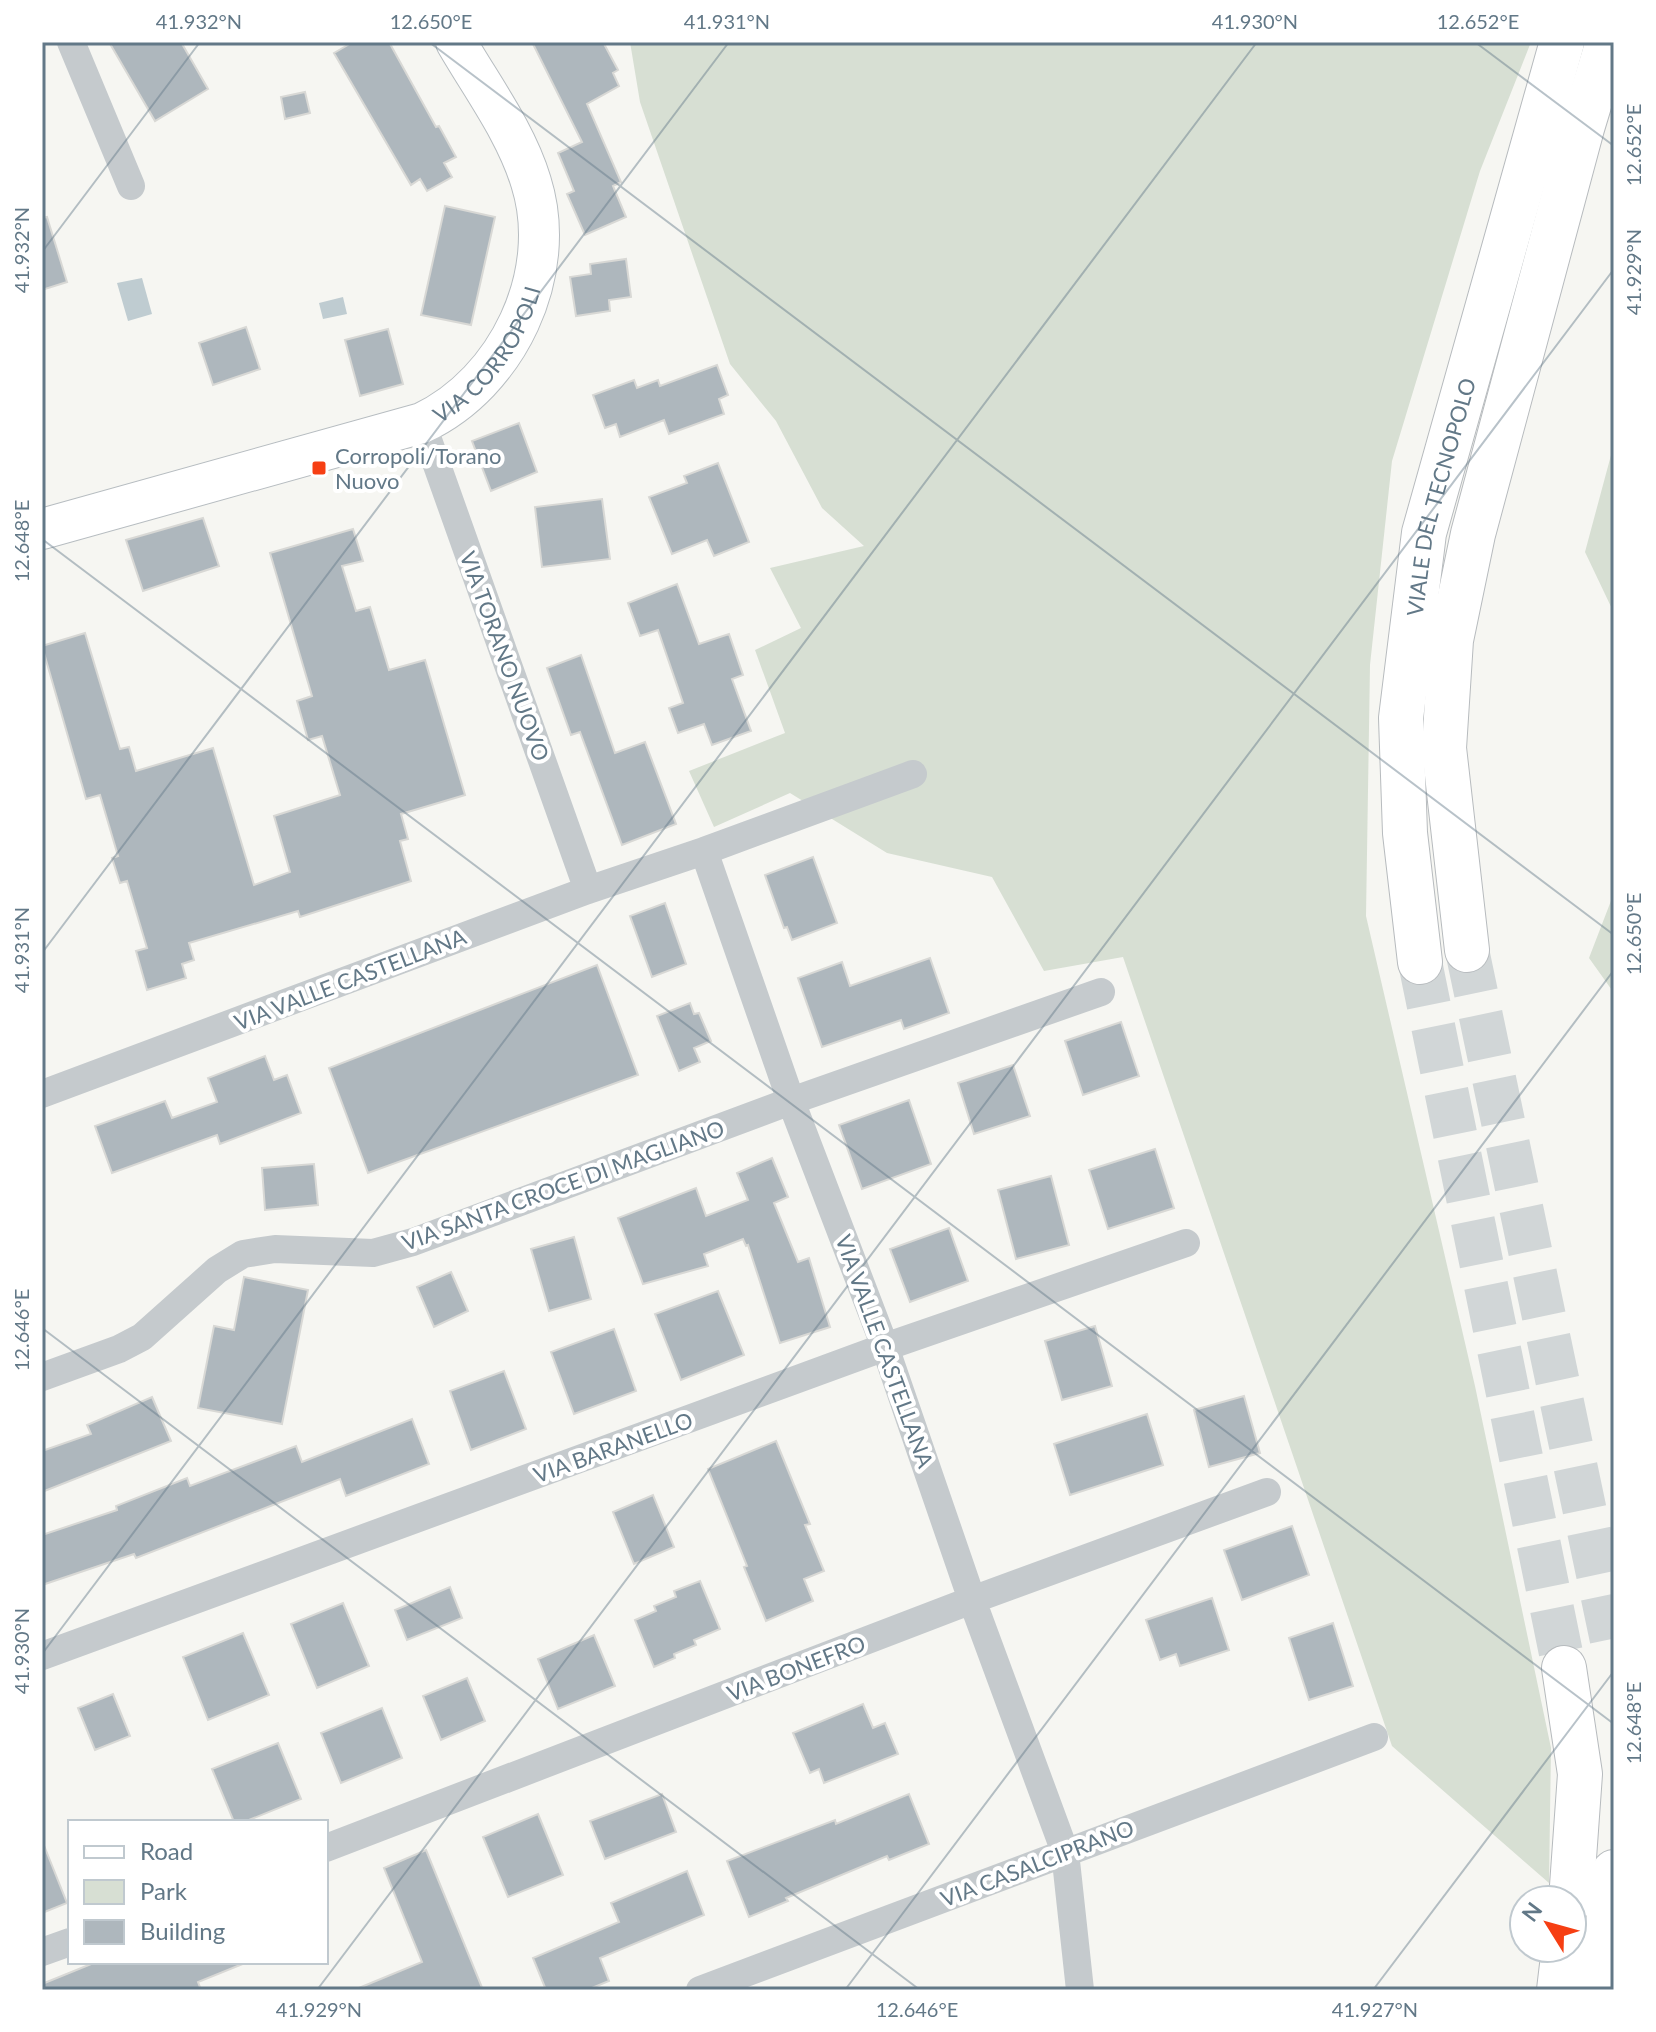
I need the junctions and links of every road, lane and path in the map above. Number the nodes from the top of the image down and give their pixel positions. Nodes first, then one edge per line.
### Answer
1 (71, 42) edge
2 (456, 42) edge
3 (1562, 42) edge
4 (1608, 42) edge
5 (131, 186) dead end
6 (422, 423) junction
7 (42, 529) edge
8 (913, 774) dead end
9 (704, 851) junction
10 (588, 890) junction
11 (1467, 950) tunnel mouth
12 (1420, 962) tunnel mouth
13 (1101, 992) dead end
14 (42, 1094) edge
15 (791, 1101) junction
16 (1186, 1243) dead end
17 (885, 1347) junction
18 (42, 1377) edge
19 (1267, 1492) dead end
20 (972, 1600) junction
21 (42, 1656) edge
22 (1564, 1668) tunnel mouth
23 (1374, 1737) dead end
24 (328, 1847) edge
25 (1065, 1852) junction
26 (1614, 1872) edge
27 (1572, 1884) edge
28 (68, 1943) edge
29 (42, 1952) edge
30 (1562, 1964) edge
31 (700, 1990) edge
32 (1080, 1990) edge
33 (1559, 1990) edge
34 (1600, 1990) edge

1 - 5 street
2 - 6 street, VIA CORROPOLI
3 - 12 highway, VIALE DEL TECNOPOLO
4 - 11 highway, VIALE DEL TECNOPOLO
6 - 7 street, VIA CORROPOLI
6 - 10 street, VIA TORANO NUOVO
8 - 9 street, VIA VALLE CASTELLANA
9 - 10 street, VIA VALLE CASTELLANA
9 - 15 street, VIA VALLE CASTELLANA
10 - 14 street, VIA VALLE CASTELLANA
13 - 15 street, VIA SANTA CROCE DI MAGLIANO
15 - 17 street, VIA VALLE CASTELLANA
15 - 18 street, VIA SANTA CROCE DI MAGLIANO
16 - 17 street, VIA BARANELLO
17 - 20 street, VIA VALLE CASTELLANA
17 - 21 street, VIA BARANELLO
19 - 20 street, VIA BONEFRO
20 - 24 street, VIA BONEFRO
20 - 25 street, VIA VALLE CASTELLANA
22 - 27 highway
23 - 25 street, VIA CASALCIPRANO
25 - 31 street, VIA CASALCIPRANO
25 - 32 street, VIA VALLE CASTELLANA
26 - 34 highway
28 - 29 street
30 - 33 highway

